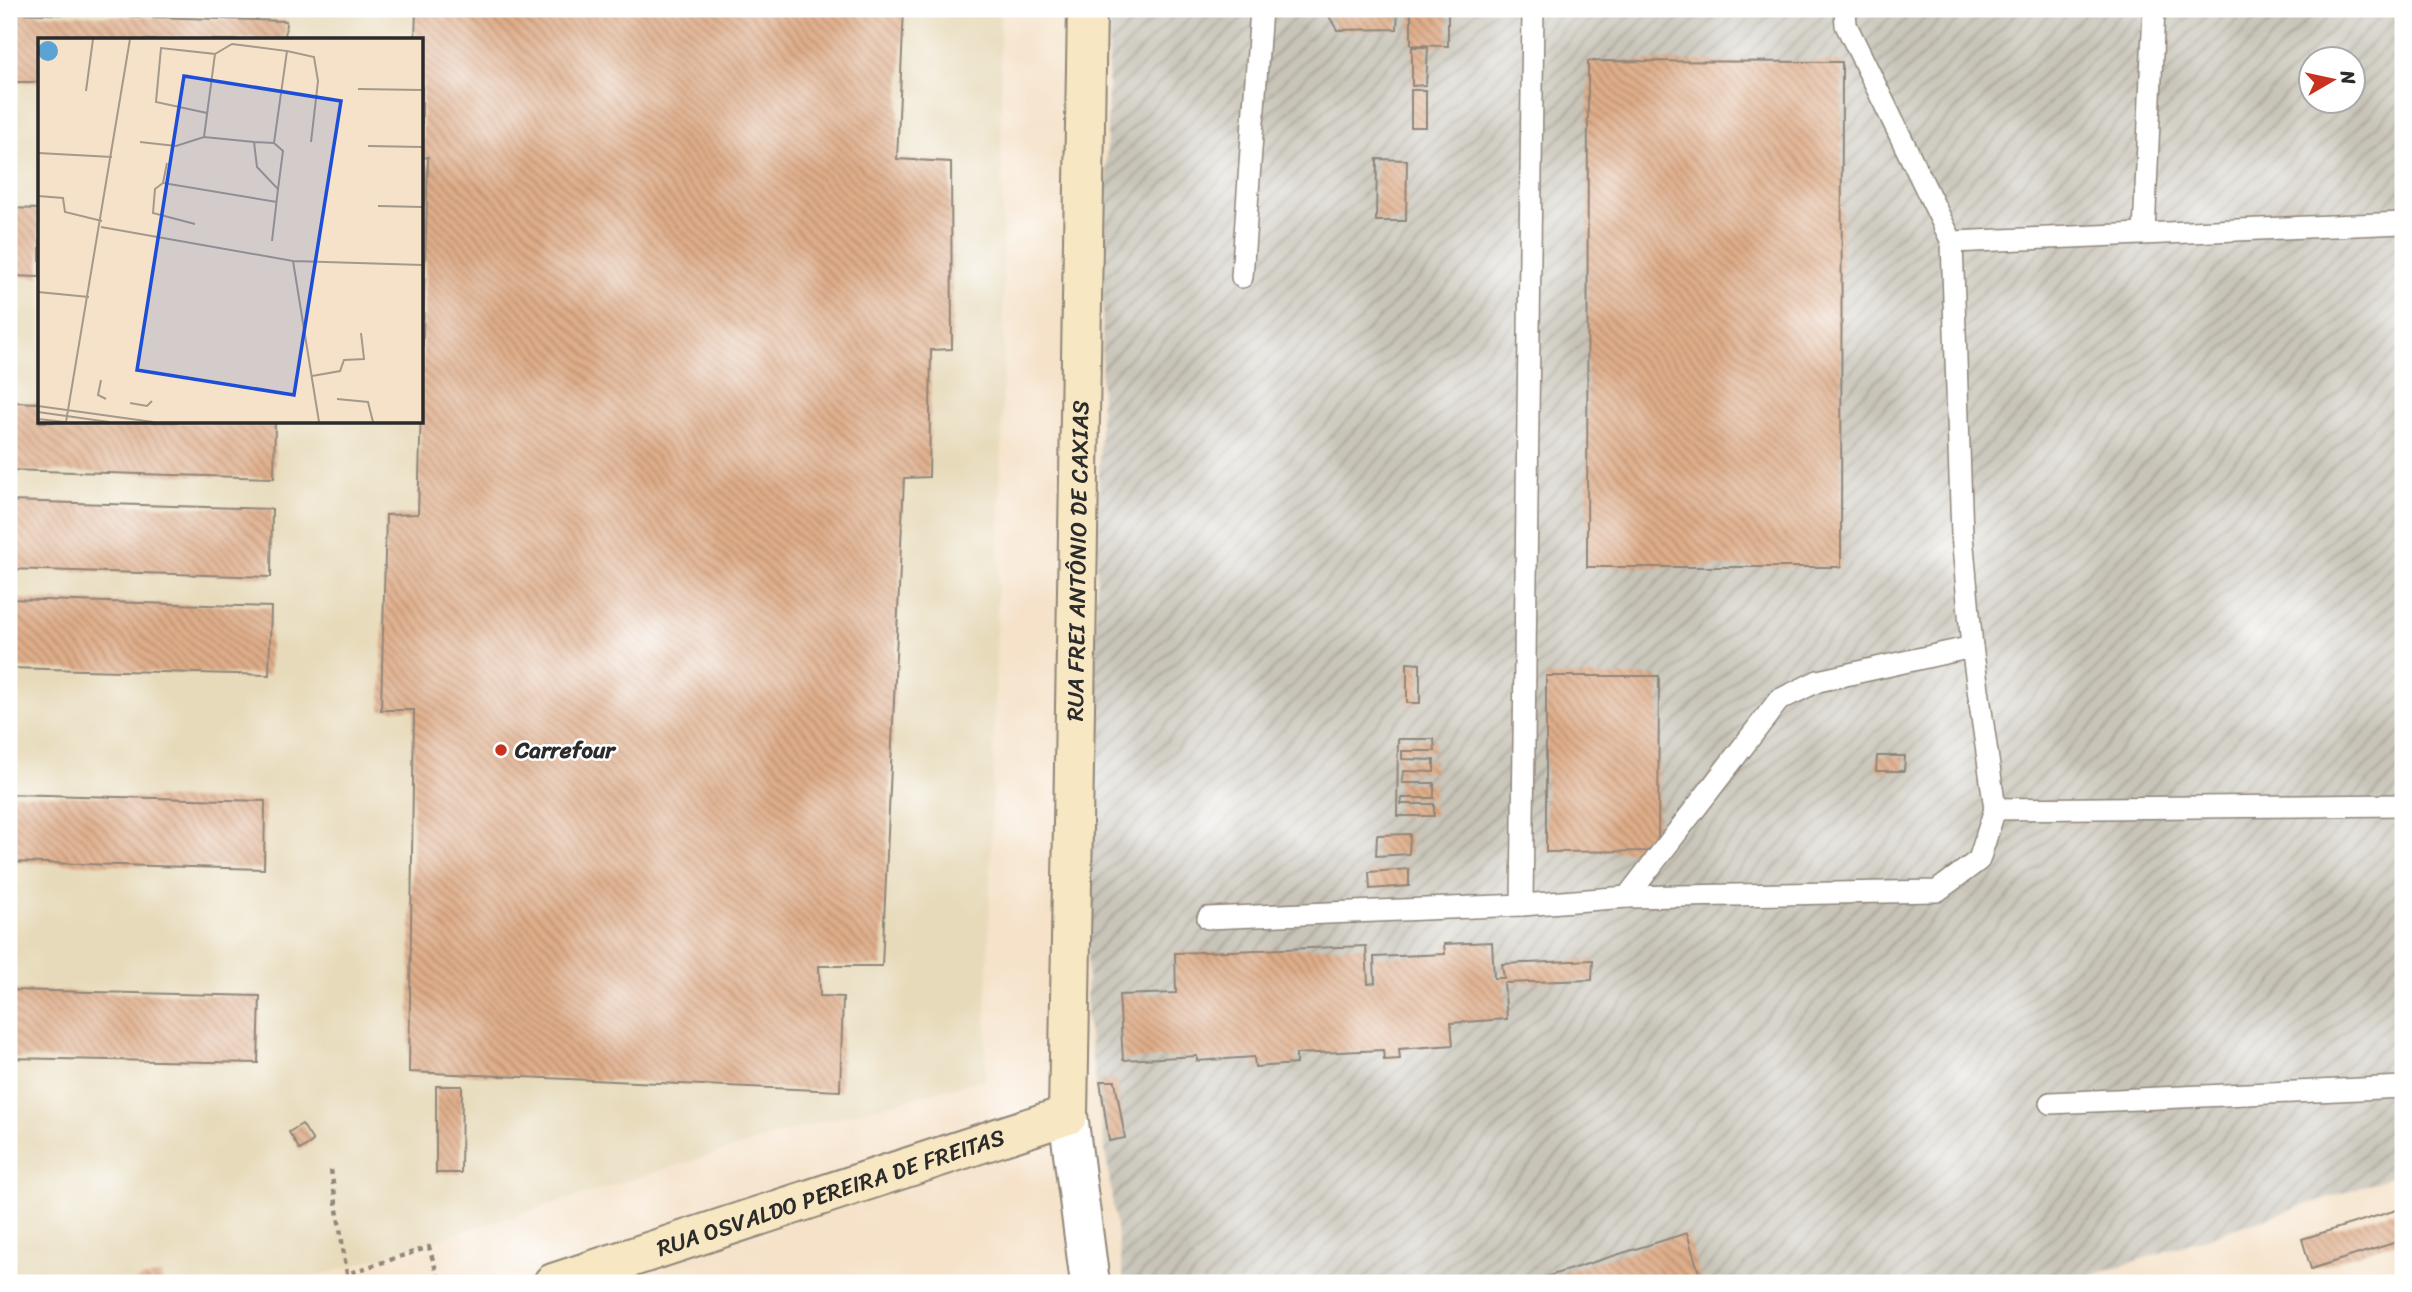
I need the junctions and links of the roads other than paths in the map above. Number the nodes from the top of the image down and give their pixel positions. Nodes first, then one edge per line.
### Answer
1 (1087, 9) edge
2 (1261, 9) edge
3 (1533, 9) edge
4 (1845, 9) edge
5 (2154, 9) edge
6 (2403, 223) edge
7 (2144, 233) junction
8 (1952, 242) junction
9 (1242, 277) dead end
10 (1972, 646) junction
11 (2403, 805) edge
12 (1995, 809) junction
13 (1627, 897) junction
14 (1522, 905) junction
15 (1208, 918) dead end
16 (2403, 1087) edge
17 (2050, 1103) dead end
18 (1068, 1115) junction
19 (554, 1283) edge
20 (1090, 1283) edge

1 - 18 street, RUA FREI ANTÔNIO DE CAXIAS
2 - 9 lane
3 - 14 lane
4 - 8 lane
5 - 7 lane
6 - 7 lane
7 - 8 lane
8 - 10 lane
10 - 12 lane
10 - 13 lane
11 - 12 lane
12 - 13 lane
13 - 14 lane
14 - 15 lane
16 - 17 lane
18 - 19 street, RUA OSVALDO PEREIRA DE FREITAS
18 - 20 street

